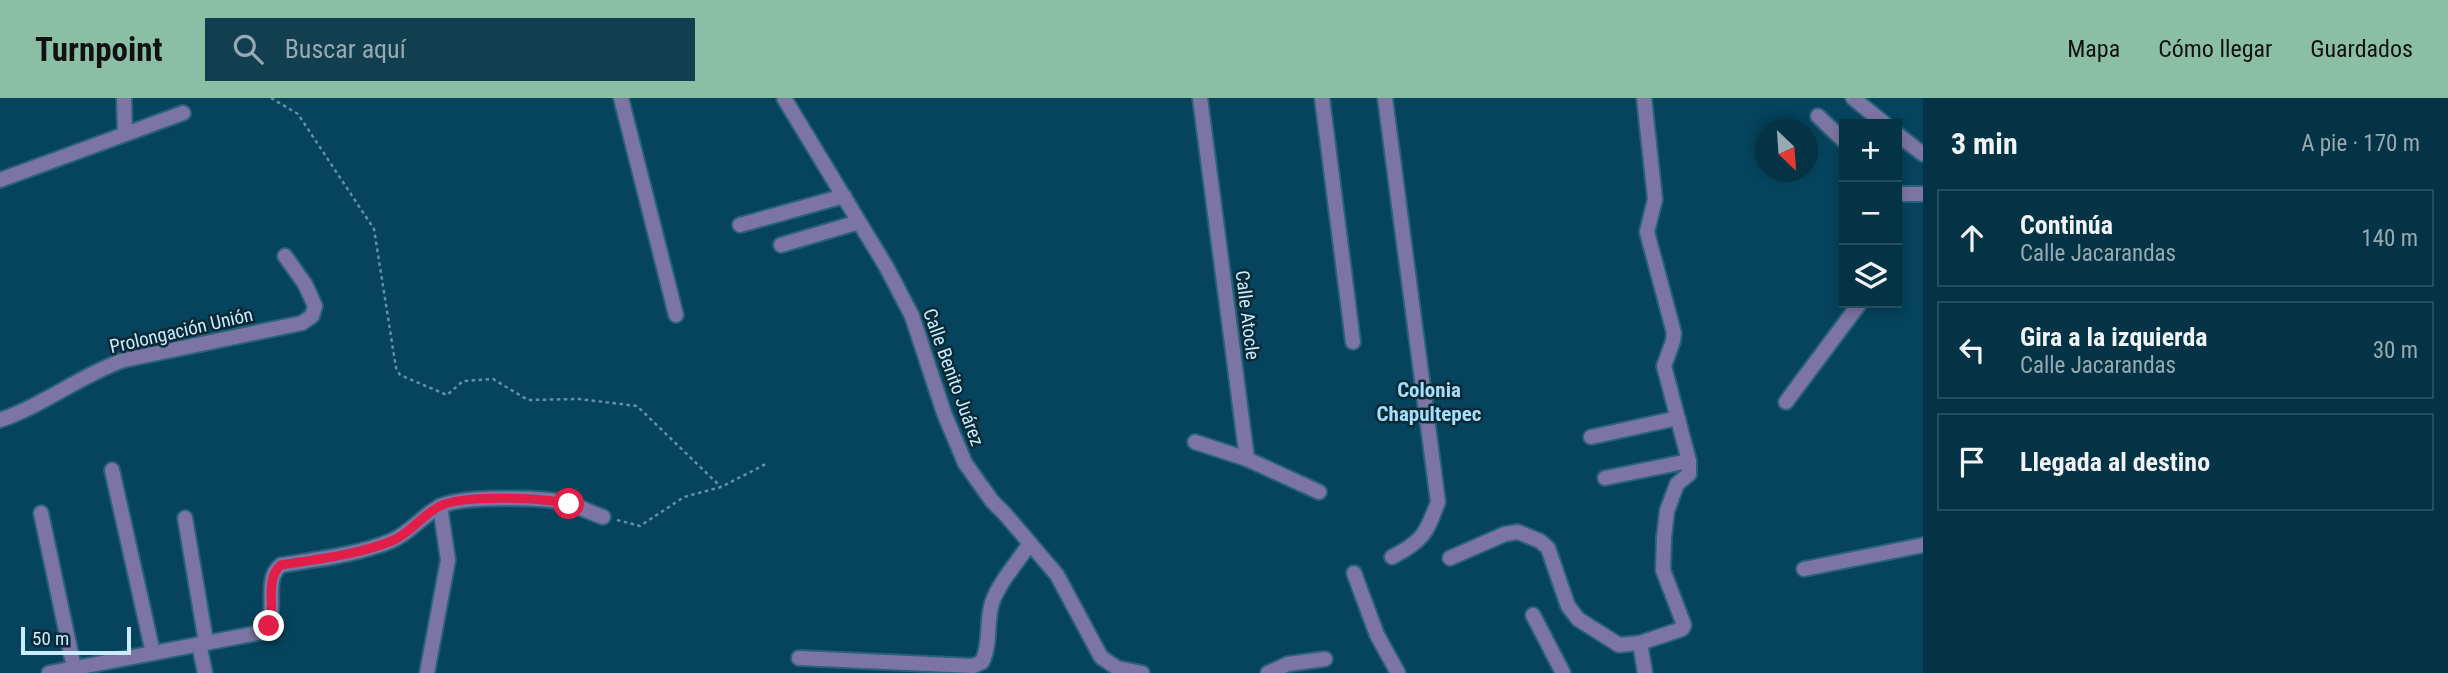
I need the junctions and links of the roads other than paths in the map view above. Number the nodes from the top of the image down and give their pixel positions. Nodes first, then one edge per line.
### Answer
1 (124, 98) edge
2 (621, 98) edge
3 (784, 98) edge
4 (1200, 98) edge
5 (1322, 98) edge
6 (1385, 98) edge
7 (1643, 98) edge
8 (1853, 98) edge
9 (183, 113) dead end
10 (1818, 116) dead end
11 (1879, 119) edge
12 (125, 134) junction
13 (1839, 136) edge
14 (1902, 138) edge
15 (1923, 154) edge
16 (0, 180) edge
17 (1902, 193) edge
18 (1923, 194) edge
19 (844, 196) junction
20 (859, 222) junction
21 (740, 225) dead end
22 (781, 245) dead end
23 (285, 256) dead end
24 (1856, 308) edge
25 (676, 315) dead end
26 (1353, 342) dead end
27 (1786, 402) dead end
28 (1678, 418) junction
29 (0, 420) edge
30 (1591, 437) dead end
31 (1195, 442) dead end
32 (1247, 459) junction
33 (1689, 461) junction
34 (112, 470) dead end
35 (1605, 478) dead end
36 (1319, 492) dead end
37 (440, 506) junction
38 (41, 513) dead end
39 (603, 517) road end
40 (186, 518) dead end
41 (1030, 543) junction
42 (1923, 545) edge
43 (1392, 557) dead end
44 (1450, 558) dead end
45 (1804, 569) dead end
46 (1354, 573) dead end
47 (1533, 615) dead end
48 (203, 643) junction
49 (1640, 643) junction
50 (153, 653) junction
51 (132, 657) junction
52 (799, 657) dead end
53 (1325, 659) dead end
54 (74, 668) junction
55 (50, 673) edge
56 (135, 673) edge
57 (205, 673) edge
58 (427, 673) edge
59 (1142, 673) edge
60 (1268, 673) edge
61 (1398, 673) edge
62 (1563, 673) edge
63 (1645, 673) edge

1 - 12 street
2 - 25 street
3 - 19 street, Calle Benito Juárez
4 - 32 street, Calle Atocle
5 - 26 street
6 - 43 street
7 - 28 street
8 - 11 street
9 - 12 street
10 - 13 street
12 - 16 street
14 - 15 street
17 - 18 street
19 - 20 street, Calle Benito Juárez
19 - 21 street
20 - 22 street
20 - 41 street, Calle Benito Juárez
23 - 29 street, Prolongación Unión
24 - 27 street
28 - 30 street
28 - 33 street
31 - 32 street
32 - 36 street
33 - 35 street
33 - 49 street
34 - 50 street
37 - 39 street
37 - 48 street
37 - 58 street
38 - 54 street
40 - 48 street
41 - 52 street
41 - 59 street, Calle Benito Juárez
42 - 45 street
44 - 49 street
46 - 61 street
47 - 62 street
48 - 50 street
48 - 57 street
49 - 63 street
50 - 51 street
51 - 54 street
51 - 56 street
53 - 60 street
54 - 55 street

